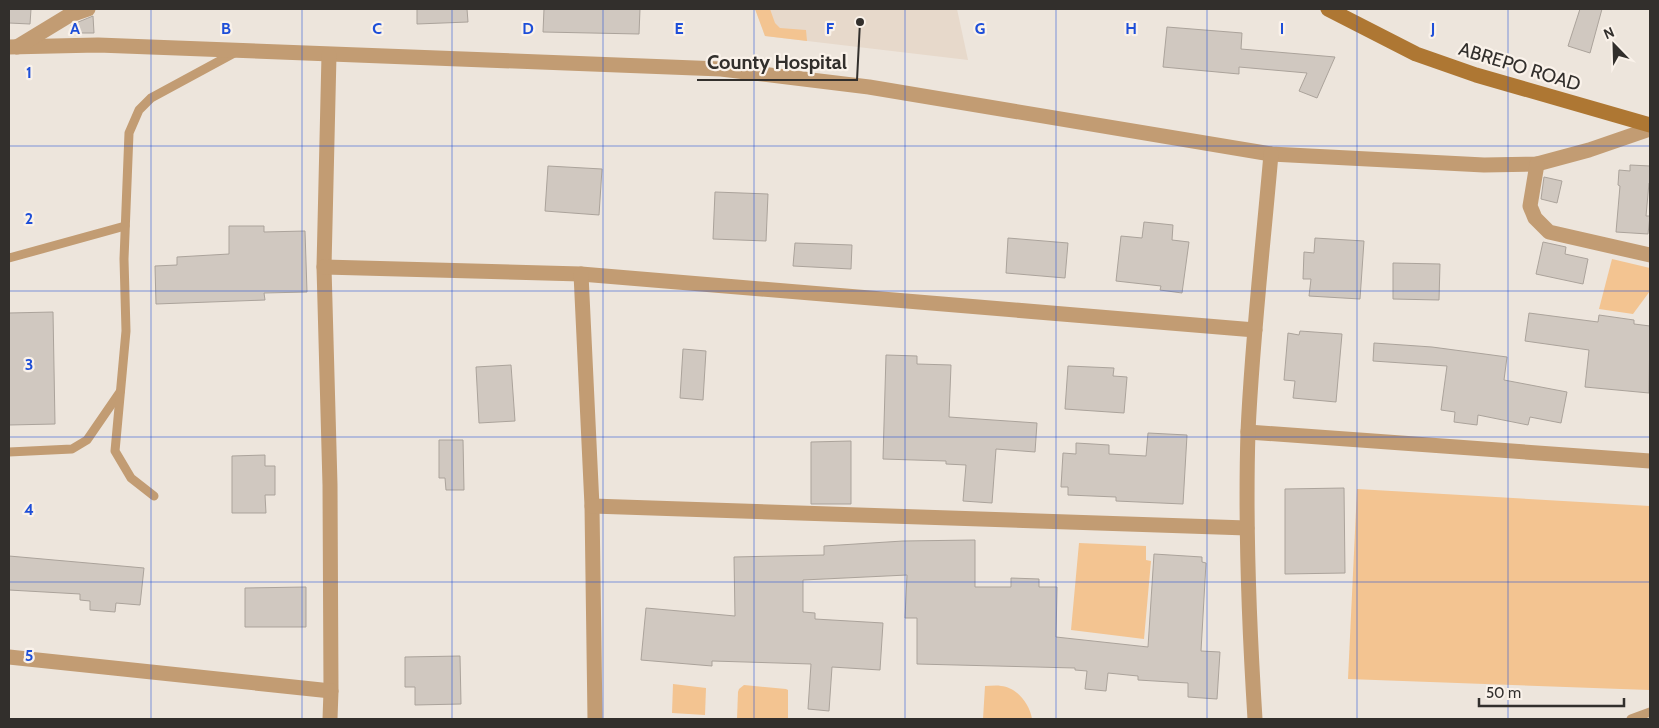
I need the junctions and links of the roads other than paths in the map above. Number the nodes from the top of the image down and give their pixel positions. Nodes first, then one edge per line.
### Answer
1 (88, 9) edge
2 (1328, 9) edge
3 (13, 48) edge
4 (239, 51) junction
5 (329, 55) junction
6 (1650, 127) edge
7 (1271, 154) junction
8 (1537, 164) junction
9 (126, 226) junction
10 (1650, 255) edge
11 (9, 258) edge
12 (324, 267) junction
13 (581, 274) junction
14 (1255, 330) junction
15 (121, 392) junction
16 (1248, 432) junction
17 (9, 452) edge
18 (1650, 461) edge
19 (154, 496) dead end
20 (592, 506) junction
21 (1247, 528) junction
22 (9, 657) edge
23 (332, 691) junction
24 (1650, 712) edge
25 (330, 719) edge
26 (596, 719) edge
27 (1255, 719) edge
28 (1631, 719) edge

1 - 3 street
2 - 6 main road, ABREPO ROAD
3 - 4 street
4 - 5 street
4 - 9 lane
5 - 7 street
5 - 12 street
6 - 8 street
7 - 8 street
7 - 14 street
8 - 10 street
9 - 11 lane
9 - 15 lane
12 - 13 street
12 - 23 street
13 - 14 street
13 - 20 street
14 - 16 street
15 - 17 lane
15 - 19 lane
16 - 18 street
16 - 21 street
20 - 21 street
20 - 26 street
21 - 27 street
22 - 23 street
23 - 25 street
24 - 28 lane

